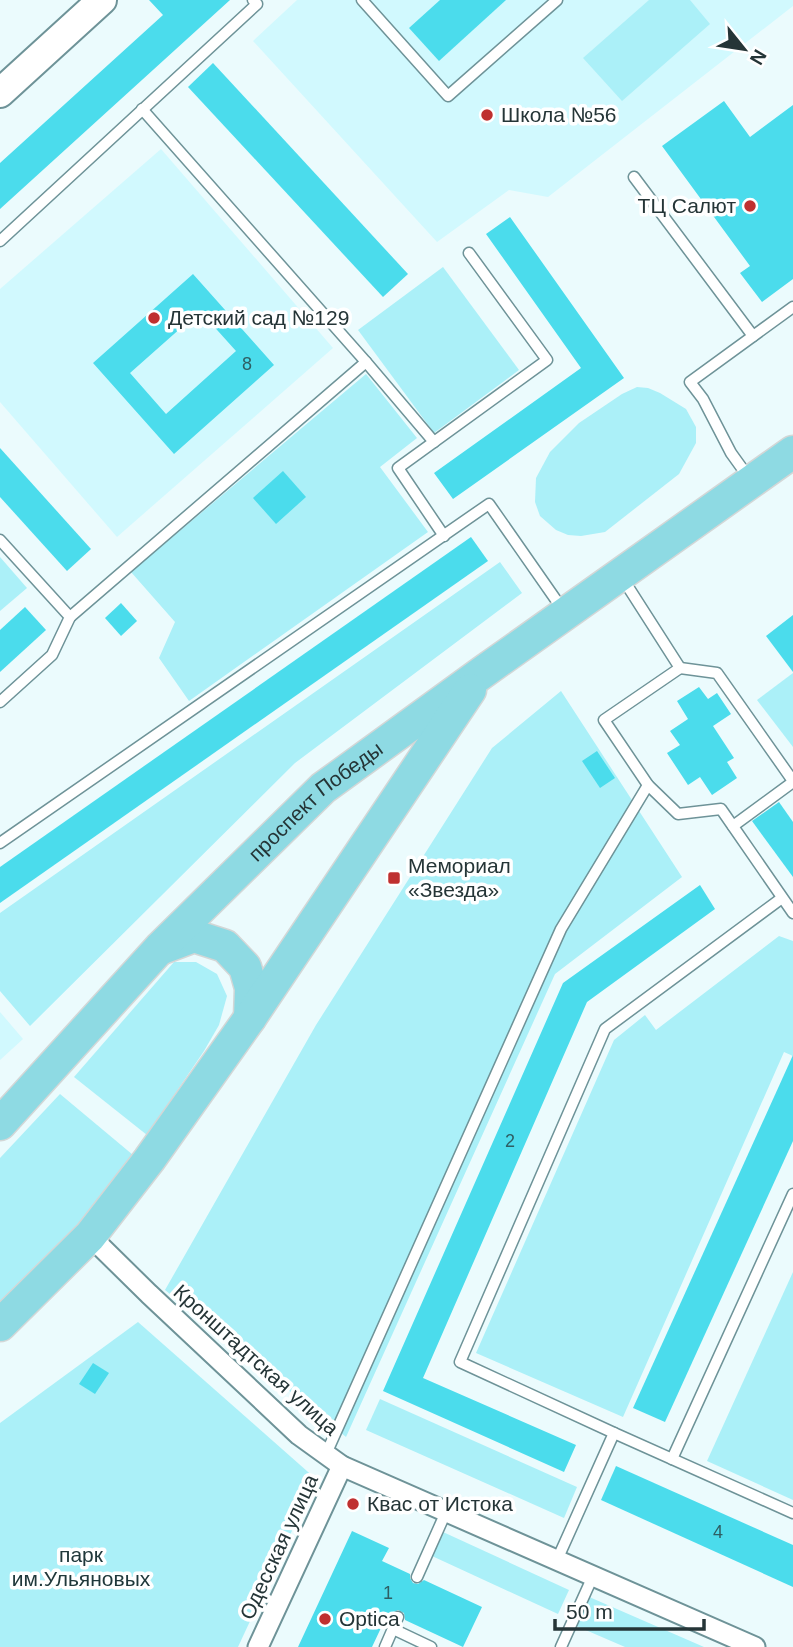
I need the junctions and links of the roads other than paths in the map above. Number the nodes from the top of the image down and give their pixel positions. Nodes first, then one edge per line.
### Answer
1 (102, 0) edge
2 (253, 0) edge
3 (362, 0) edge
4 (557, 0) edge
5 (1, 89) edge
6 (142, 109) junction
7 (634, 177) dead end
8 (0, 241) edge
9 (469, 253) dead end
10 (793, 307) edge
11 (752, 336) junction
12 (366, 362) junction
13 (434, 442) junction
14 (793, 452) edge
15 (752, 481) junction
16 (444, 536) junction
17 (0, 540) edge
18 (620, 574) junction
19 (566, 613) junction
20 (70, 617) junction
21 (680, 668) junction
22 (483, 672) junction
23 (0, 702) edge
24 (793, 781) edge
25 (648, 785) junction
26 (733, 826) junction
27 (0, 843) edge
28 (782, 898) junction
29 (793, 913) edge
30 (160, 948) junction
31 (250, 1018) junction
32 (0, 1124) edge
33 (793, 1194) edge
34 (90, 1236) junction
35 (0, 1325) edge
36 (614, 1433) junction
37 (326, 1454) junction
38 (672, 1459) junction
39 (342, 1466) junction
40 (446, 1511) junction
41 (793, 1513) edge
42 (557, 1560) junction
43 (593, 1576) junction
44 (417, 1577) dead end
45 (398, 1617) dead end
46 (393, 1629) junction
47 (258, 1647) edge
48 (385, 1647) edge
49 (431, 1647) edge
50 (561, 1647) edge
51 (755, 1647) edge

1 - 5 main road
2 - 6 lane
3 - 4 lane
6 - 8 lane
6 - 12 lane
7 - 11 lane
9 - 13 lane
10 - 11 lane
11 - 15 lane
12 - 13 lane
12 - 20 lane
13 - 16 lane
14 - 15 main road, проспект Победы
15 - 18 main road, проспект Победы
16 - 19 lane
16 - 27 lane
17 - 20 lane
18 - 19 main road, проспект Победы
18 - 21 lane
19 - 22 main road, проспект Победы
20 - 23 lane
21 - 24 lane
21 - 25 lane
22 - 30 main road, проспект Победы
22 - 31 main road, проспект Победы
24 - 26 lane
25 - 26 lane
25 - 37 lane
26 - 28 lane
28 - 29 lane
28 - 36 lane
30 - 31 main road
30 - 32 main road, проспект Победы
31 - 34 main road, проспект Победы
33 - 38 lane
34 - 35 main road, проспект Победы
34 - 37 street, Кронштадтская улица
36 - 38 lane
36 - 42 lane
37 - 39 street, Кронштадтская улица
38 - 41 lane
39 - 40 street, Кронштадтская улица
39 - 47 street, Одесская улица
40 - 42 street, Кронштадтская улица
40 - 44 lane
42 - 43 street, Кронштадтская улица
43 - 50 lane
43 - 51 street, Кронштадтская улица
45 - 46 lane
46 - 48 lane
46 - 49 lane

